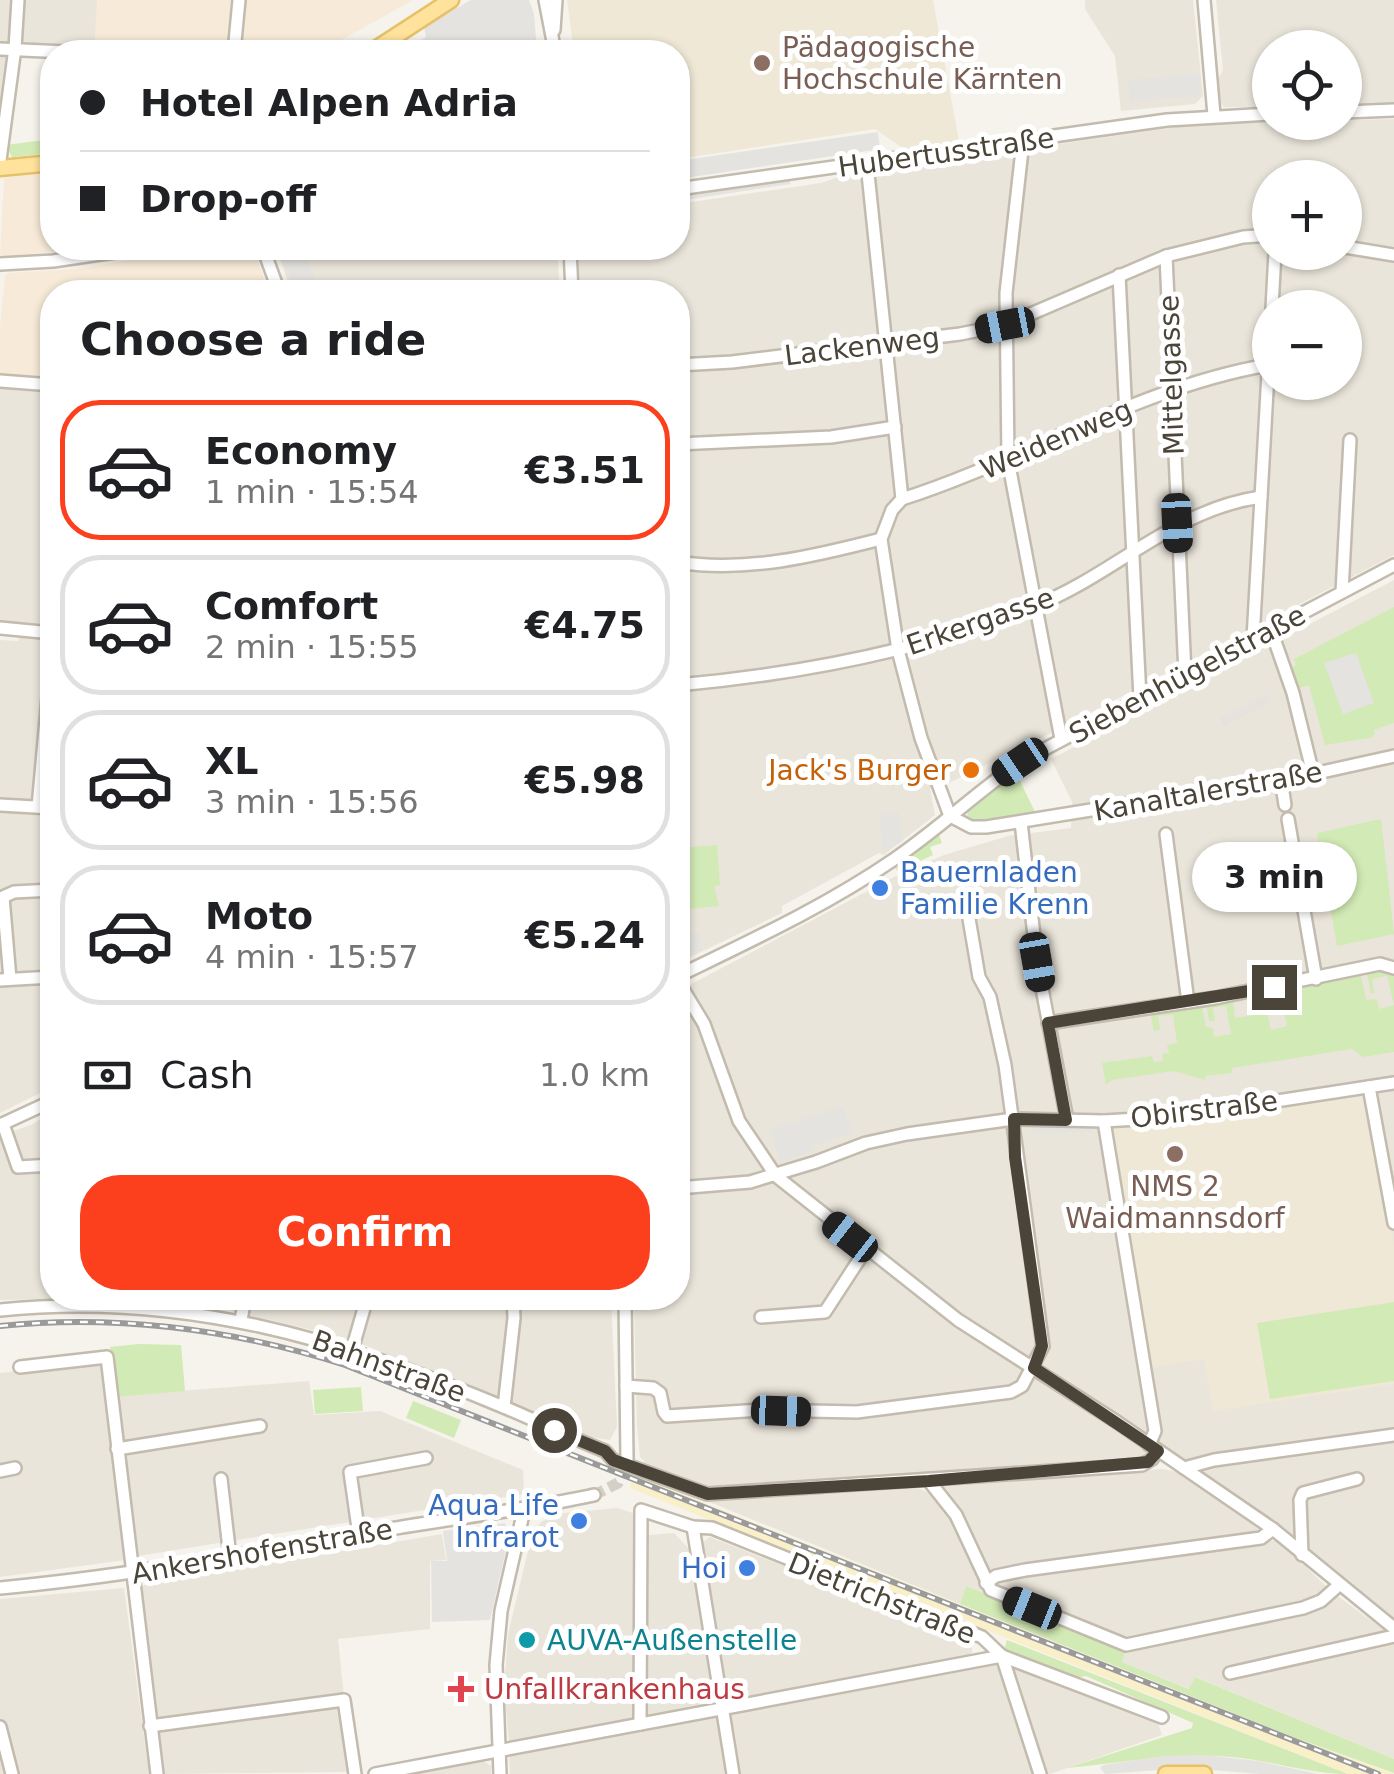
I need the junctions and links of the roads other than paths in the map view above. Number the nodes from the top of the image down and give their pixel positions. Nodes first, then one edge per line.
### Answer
1 (18, 0) edge
2 (238, 0) edge
3 (451, 0) edge
4 (545, 0) edge
5 (556, 0) edge
6 (1204, 0) edge
7 (553, 34) junction
8 (235, 40) edge
9 (389, 40) edge
10 (554, 40) edge
11 (15, 48) junction
12 (0, 49) edge
13 (40, 50) edge
14 (1394, 110) edge
15 (1362, 111) edge
16 (1252, 115) edge
17 (1214, 116) junction
18 (1022, 141) junction
19 (0, 160) edge
20 (40, 164) edge
21 (867, 164) junction
22 (0, 168) edge
23 (690, 187) edge
24 (1252, 236) edge
25 (1362, 250) edge
26 (1166, 256) junction
27 (1394, 256) edge
28 (66, 260) edge
29 (0, 265) edge
30 (1119, 275) junction
31 (1005, 325) junction
32 (886, 343) junction
33 (690, 364) edge
34 (1252, 368) edge
35 (0, 381) edge
36 (40, 384) edge
37 (1171, 389) junction
38 (1266, 400) edge
39 (1125, 409) junction
40 (894, 427) junction
41 (1350, 440) dead end
42 (690, 443) edge
43 (1008, 460) junction
44 (1261, 497) junction
45 (902, 499) junction
46 (1177, 523) junction
47 (881, 539) junction
48 (1133, 552) junction
49 (690, 563) edge
50 (1394, 565) edge
51 (1342, 592) junction
52 (1035, 606) junction
53 (0, 628) edge
54 (1270, 630) junction
55 (40, 632) edge
56 (1253, 638) junction
57 (898, 650) junction
58 (1185, 674) junction
59 (690, 684) edge
60 (1140, 698) junction
61 (1060, 740) junction
62 (1394, 756) edge
63 (1313, 774) junction
64 (1280, 779) junction
65 (40, 785) edge
66 (1285, 805) dead end
67 (0, 806) edge
68 (38, 807) joint
69 (950, 816) junction
70 (1288, 819) dead end
71 (1022, 822) junction
72 (1166, 834) dead end
73 (40, 891) edge
74 (966, 908) dead end
75 (1394, 964) edge
76 (690, 973) edge
77 (40, 978) edge
78 (1316, 979) junction
79 (5, 980) edge
80 (690, 1000) edge
81 (1188, 1002) junction
82 (1048, 1023) junction
83 (1394, 1082) edge
84 (1369, 1087) junction
85 (40, 1106) edge
86 (1014, 1119) junction
87 (1066, 1120) junction
88 (1104, 1121) junction
89 (1, 1124) edge
90 (40, 1165) edge
91 (776, 1176) junction
92 (690, 1187) edge
93 (1392, 1201) edge
94 (1394, 1222) edge
95 (866, 1249) junction
96 (40, 1308) edge
97 (0, 1310) edge
98 (188, 1310) edge
99 (243, 1310) edge
100 (364, 1310) edge
101 (513, 1310) edge
102 (624, 1310) edge
103 (761, 1317) dead end
104 (241, 1320) junction
105 (352, 1350) junction
106 (20, 1367) dead end
107 (1034, 1368) junction
108 (626, 1386) junction
109 (504, 1407) junction
110 (260, 1426) dead end
111 (1394, 1435) edge
112 (1154, 1448) junction
113 (117, 1449) junction
114 (426, 1458) dead end
115 (627, 1460) tunnel mouth
116 (14, 1468) dead end
117 (1184, 1468) junction
118 (0, 1470) edge
119 (221, 1480) dead end
120 (1357, 1480) dead end
121 (929, 1481) junction
122 (594, 1495) tunnel mouth
123 (524, 1510) junction
124 (693, 1527) junction
125 (1273, 1529) junction
126 (359, 1534) junction
127 (1302, 1555) junction
128 (230, 1557) junction
129 (131, 1574) junction
130 (986, 1582) junction
131 (1339, 1586) junction
132 (0, 1588) edge
133 (1394, 1628) edge
134 (1394, 1636) edge
135 (1002, 1656) junction
136 (1230, 1672) dead end
137 (722, 1710) junction
138 (1162, 1718) dead end
139 (640, 1724) junction
140 (150, 1726) junction
141 (0, 1727) edge
142 (499, 1749) junction
143 (12, 1774) edge
144 (157, 1774) edge
145 (355, 1774) edge
146 (375, 1774) edge
147 (500, 1774) edge
148 (732, 1774) edge
149 (1040, 1774) edge
150 (1166, 1774) edge
151 (1204, 1774) edge

1 - 11 street
2 - 8 street
3 - 9 main road
4 - 7 street
5 - 7 street
6 - 17 street
7 - 10 street
11 - 12 street
11 - 13 street
11 - 19 street
14 - 15 street
16 - 17 street, Hubertusstraße
17 - 18 street, Hubertusstraße
18 - 21 street, Hubertusstraße
18 - 31 street
20 - 22 main road
21 - 23 street, Hubertusstraße
21 - 32 street
24 - 26 street, Lackenweg
25 - 27 street
26 - 30 street, Lackenweg
26 - 37 street, Mittelgasse
28 - 29 street
30 - 31 street, Lackenweg
30 - 39 street
31 - 32 street, Lackenweg
31 - 43 street
32 - 33 street, Lackenweg
32 - 40 street
34 - 37 street, Weidenweg
35 - 36 street
37 - 39 street, Weidenweg
37 - 46 street, Mittelgasse
38 - 44 street
39 - 43 street, Weidenweg
39 - 48 street
40 - 42 street
40 - 45 street
41 - 51 street
43 - 45 street, Weidenweg
43 - 52 street
44 - 46 street, Erkergasse
44 - 56 street
45 - 47 street
46 - 48 street, Erkergasse
46 - 58 street, Mittelgasse
47 - 49 street
47 - 57 street
48 - 52 street, Erkergasse
48 - 60 street
50 - 51 street, Siebenhügelstraße
51 - 54 street, Siebenhügelstraße
52 - 57 street, Erkergasse
52 - 61 street
53 - 55 street
54 - 56 street, Siebenhügelstraße
54 - 63 street
56 - 58 street, Siebenhügelstraße
57 - 59 street, Erkergasse
57 - 69 street
58 - 60 street, Siebenhügelstraße
60 - 61 street, Siebenhügelstraße
61 - 69 street, Siebenhügelstraße
62 - 63 street, Kanaltalerstraße
63 - 64 street, Kanaltalerstraße
64 - 66 street
64 - 71 street, Kanaltalerstraße
65 - 68 street
67 - 68 street
69 - 71 street, Kanaltalerstraße
69 - 76 street, Siebenhügelstraße
70 - 78 street
71 - 82 street
72 - 81 street
73 - 79 street
74 - 86 street
75 - 78 street
77 - 79 street
78 - 81 street
80 - 91 street
81 - 82 street
82 - 87 street
83 - 84 street, Obirstraße
84 - 88 street, Obirstraße
84 - 93 street
85 - 89 street
86 - 87 street, Obirstraße
86 - 91 street, Obirstraße
86 - 107 street
87 - 88 street, Obirstraße
88 - 112 street
89 - 90 street
91 - 92 street, Obirstraße
91 - 95 street
93 - 94 street
95 - 103 street
95 - 107 street
96 - 97 street, Bahnstraße
98 - 104 street, Bahnstraße
99 - 104 street
100 - 105 street
101 - 109 street
102 - 108 street
104 - 105 street, Bahnstraße
105 - 109 street, Bahnstraße
106 - 113 street
107 - 108 street
107 - 112 street
108 - 115 street
109 - 121 street, Bahnstraße
110 - 113 street
111 - 117 street
112 - 117 street
112 - 121 street, Bahnstraße
113 - 129 street
114 - 126 street
116 - 118 street
117 - 125 street
119 - 128 street
120 - 127 street
121 - 130 street
122 - 123 street, Ankershofenstraße
123 - 126 street, Ankershofenstraße
123 - 142 street
124 - 135 street, Dietrichstraße
124 - 137 street
124 - 139 street, Dietrichstraße
125 - 127 street
125 - 130 street
126 - 128 street, Ankershofenstraße
127 - 131 street
128 - 129 street, Ankershofenstraße
129 - 132 street, Ankershofenstraße
129 - 140 street
130 - 131 street
131 - 133 street
134 - 136 street
135 - 137 street
135 - 138 street
135 - 149 street, Dietrichstraße
137 - 139 street
137 - 148 street
139 - 142 street
140 - 144 street
140 - 145 street
141 - 143 street
142 - 146 street
142 - 147 street
150 - 151 main road

